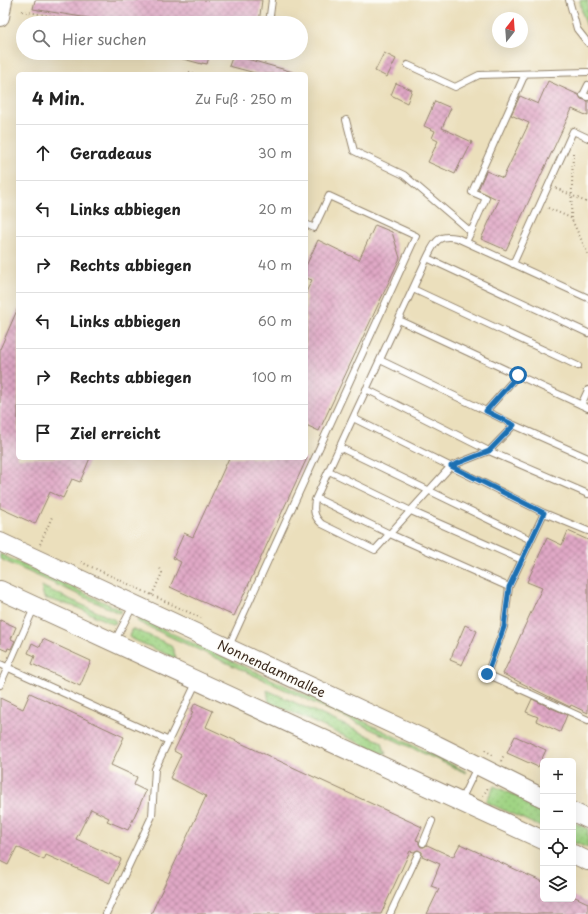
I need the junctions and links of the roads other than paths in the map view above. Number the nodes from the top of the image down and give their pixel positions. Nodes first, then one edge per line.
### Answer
1 (3, 0) edge
2 (272, 0) edge
3 (569, 0) edge
4 (269, 16) edge
5 (0, 17) edge
6 (588, 43) edge
7 (408, 65) dead end
8 (588, 72) edge
9 (525, 74) junction
10 (588, 85) edge
11 (588, 97) edge
12 (346, 120) dead end
13 (588, 138) edge
14 (308, 225) edge
15 (471, 232) junction
16 (466, 242) junction
17 (427, 258) junction
18 (513, 264) junction
19 (413, 289) junction
20 (588, 298) edge
21 (398, 320) junction
22 (588, 333) edge
23 (380, 360) junction
24 (578, 366) dead end
25 (518, 375) junction
26 (366, 389) junction
27 (588, 390) edge
28 (581, 405) junction
29 (588, 408) edge
30 (486, 411) junction
31 (353, 418) junction
32 (514, 425) junction
33 (340, 447) junction
34 (489, 451) junction
35 (588, 458) edge
36 (451, 466) junction
37 (329, 471) junction
38 (429, 490) junction
39 (588, 494) edge
40 (316, 498) junction
41 (411, 511) junction
42 (544, 513) junction
43 (588, 531) edge
44 (390, 534) junction
45 (531, 540) junction
46 (0, 542) edge
47 (522, 560) junction
48 (509, 587) junction
49 (0, 590) edge
50 (134, 604) junction
51 (35, 606) junction
52 (114, 642) junction
53 (228, 648) junction
54 (0, 664) edge
55 (8, 668) junction
56 (197, 681) junction
57 (0, 685) edge
58 (588, 720) edge
59 (169, 741) junction
60 (478, 765) junction
61 (540, 796) edge
62 (461, 802) junction
63 (576, 813) edge
64 (588, 819) edge
65 (432, 822) dead end
66 (540, 839) edge
67 (423, 843) dead end
68 (418, 854) dead end
69 (576, 855) edge
70 (588, 860) edge
71 (106, 914) edge
72 (390, 914) edge

1 - 5 main road
2 - 4 lane
3 - 6 lane
7 - 9 lane
8 - 9 lane
9 - 15 lane
10 - 11 lane
12 - 15 lane
13 - 18 lane
14 - 53 lane
15 - 16 lane
16 - 17 lane
16 - 18 lane
17 - 19 lane
17 - 22 lane
18 - 20 lane
19 - 21 lane
19 - 24 lane
21 - 23 lane
21 - 25 lane
23 - 26 lane
23 - 30 lane
25 - 28 lane
25 - 30 lane
26 - 31 lane
26 - 34 lane
27 - 28 lane
28 - 29 lane
30 - 32 lane
31 - 33 lane
31 - 36 lane
32 - 34 lane
32 - 35 lane
33 - 37 lane
33 - 38 lane
34 - 36 lane
34 - 39 lane
36 - 38 lane
36 - 42 lane
37 - 40 lane
37 - 41 lane
38 - 41 lane
38 - 45 lane
40 - 44 lane
40 - 44 lane
41 - 44 lane
41 - 47 lane
42 - 43 lane
42 - 45 lane
44 - 48 lane
45 - 47 lane
46 - 50 main road, Nonnendammallee
47 - 48 lane
48 - 58 lane
49 - 51 main road
50 - 52 lane
50 - 53 main road, Nonnendammallee
51 - 52 main road
51 - 55 lane
52 - 56 main road
53 - 60 main road, Nonnendammallee
54 - 55 lane
55 - 57 lane
55 - 59 lane
56 - 59 lane
56 - 62 main road
59 - 71 lane
60 - 61 main road, Nonnendammallee
60 - 62 lane
62 - 66 main road
63 - 64 main road
65 - 67 lane
68 - 72 lane
69 - 70 main road

